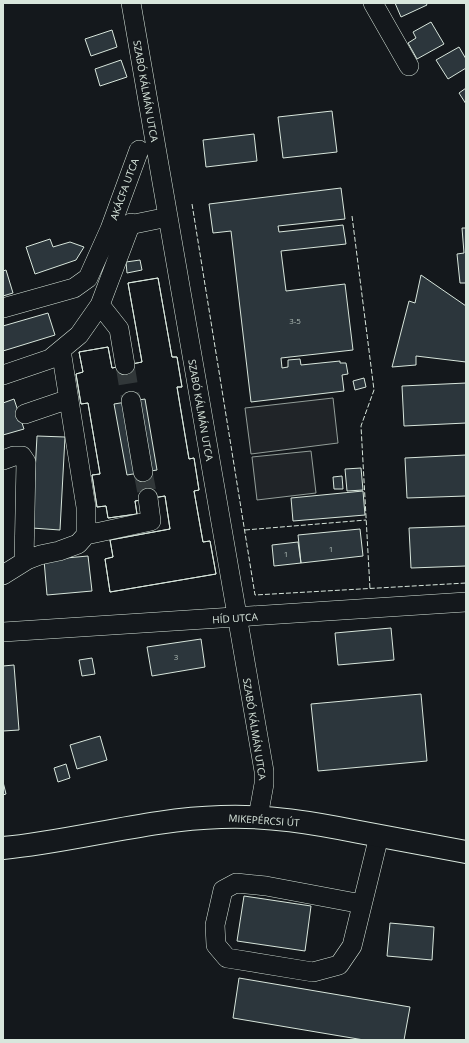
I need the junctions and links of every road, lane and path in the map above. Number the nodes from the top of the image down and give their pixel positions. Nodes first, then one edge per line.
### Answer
1 (131, 3) edge
2 (373, 3) edge
3 (409, 66) dead end
4 (139, 150) dead end
5 (168, 217) junction
6 (131, 223) junction
7 (110, 229) junction
8 (100, 305) junction
9 (3, 308) edge
10 (61, 350) junction
11 (125, 365) tunnel mouth
12 (3, 375) edge
13 (69, 399) junction
14 (131, 401) tunnel mouth
15 (24, 414) dead end
16 (3, 460) edge
17 (143, 472) tunnel mouth
18 (148, 498) tunnel mouth
19 (86, 535) junction
20 (24, 562) junction
21 (3, 576) edge
22 (466, 602) edge
23 (237, 618) junction
24 (3, 632) edge
25 (258, 817) junction
26 (379, 836) junction
27 (37, 845) junction
28 (3, 848) edge
29 (466, 852) edge
30 (3, 855) edge
31 (362, 904) junction

1 - 5 street, SZABÓ KÁLMÁN UTCA
2 - 3 street
4 - 7 street, AKÁCFA UTCA
5 - 6 street, AKÁCFA UTCA
5 - 23 street, SZABÓ KÁLMÁN UTCA
6 - 7 street, AKÁCFA UTCA
6 - 8 street
7 - 9 street, AKÁCFA UTCA
8 - 10 street
8 - 11 street
10 - 12 street
10 - 13 street
13 - 15 street
13 - 19 street
14 - 17 street
16 - 20 street
18 - 19 street
19 - 20 street
20 - 21 street
22 - 23 street, HÍD UTCA
23 - 24 street, HÍD UTCA
23 - 25 street, SZABÓ KÁLMÁN UTCA
25 - 26 main road, MIKEPÉRCSI ÚT
25 - 27 main road, MIKEPÉRCSI ÚT
26 - 29 main road, MIKEPÉRCSI ÚT
26 - 31 street
27 - 28 main road
27 - 30 main road
31 - 31 street

